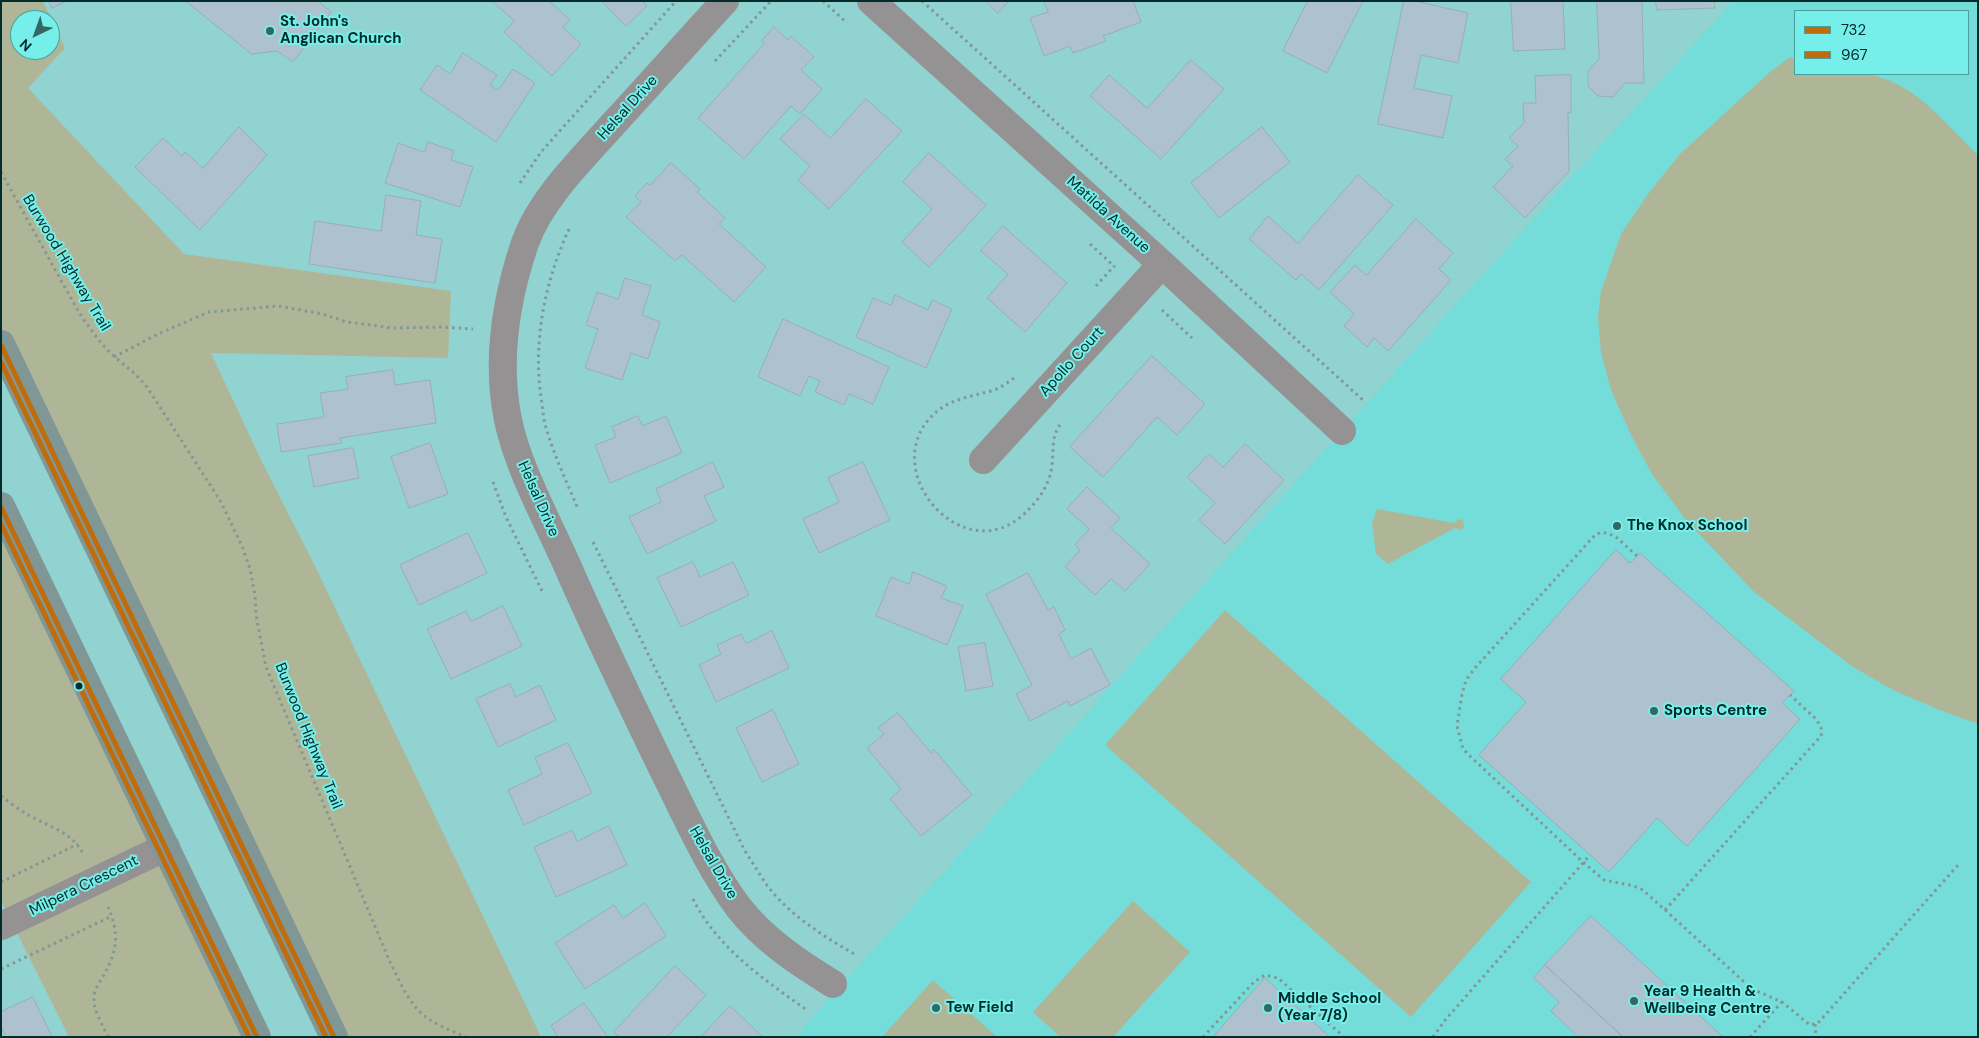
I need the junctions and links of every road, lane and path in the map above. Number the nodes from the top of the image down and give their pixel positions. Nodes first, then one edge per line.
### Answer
1 (676, 1) edge
2 (724, 1) edge
3 (771, 1) edge
4 (871, 1) edge
5 (922, 1) edge
6 (710, 66) dead end
7 (1, 172) edge
8 (518, 187) dead end
9 (570, 226) dead end
10 (1162, 264) junction
11 (474, 320) dead end
12 (473, 328) junction
13 (472, 337) dead end
14 (1, 344) edge
15 (114, 357) junction
16 (1363, 400) dead end
17 (1342, 431) dead end
18 (983, 460) dead end
19 (492, 482) dead end
20 (1, 506) edge
21 (581, 517) dead end
22 (590, 535) dead end
23 (1637, 556) dead end
24 (545, 597) dead end
25 (1790, 695) dead end
26 (1, 796) edge
27 (78, 844) junction
28 (166, 847) junction
29 (84, 855) dead end
30 (1590, 855) dead end
31 (1584, 863) junction
32 (1958, 865) dead end
33 (1, 882) edge
34 (692, 898) dead end
35 (108, 907) dead end
36 (1666, 910) junction
37 (112, 916) junction
38 (1, 926) edge
39 (856, 956) dead end
40 (1, 969) edge
41 (834, 984) dead end
42 (1782, 1002) junction
43 (808, 1011) dead end
44 (1815, 1024) junction
45 (108, 1037) edge
46 (257, 1037) edge
47 (334, 1037) edge
48 (466, 1037) edge
49 (1203, 1037) edge
50 (1344, 1037) edge
51 (1434, 1037) edge
52 (1750, 1037) edge
53 (1816, 1037) edge

1 - 8 path
2 - 41 street, Helsal Drive
3 - 6 path
4 - 10 street, Matilda Avenue
5 - 16 path
7 - 15 path, Burwood Highway Trail
9 - 21 path
10 - 17 street, Matilda Avenue
10 - 18 street, Apollo Court
11 - 12 path
12 - 13 path
12 - 15 path
14 - 47 highway
15 - 48 path, Burwood Highway Trail
19 - 24 path
20 - 28 highway
22 - 39 path
23 - 31 path
25 - 36 path
26 - 27 path
27 - 29 path
27 - 33 path
28 - 38 street, Milpera Crescent
28 - 46 highway
30 - 31 path
31 - 36 path
31 - 51 path
32 - 44 path
34 - 43 path
35 - 37 path
36 - 42 path
37 - 40 path
37 - 45 path
42 - 44 path
42 - 52 path
44 - 53 path
49 - 50 path

